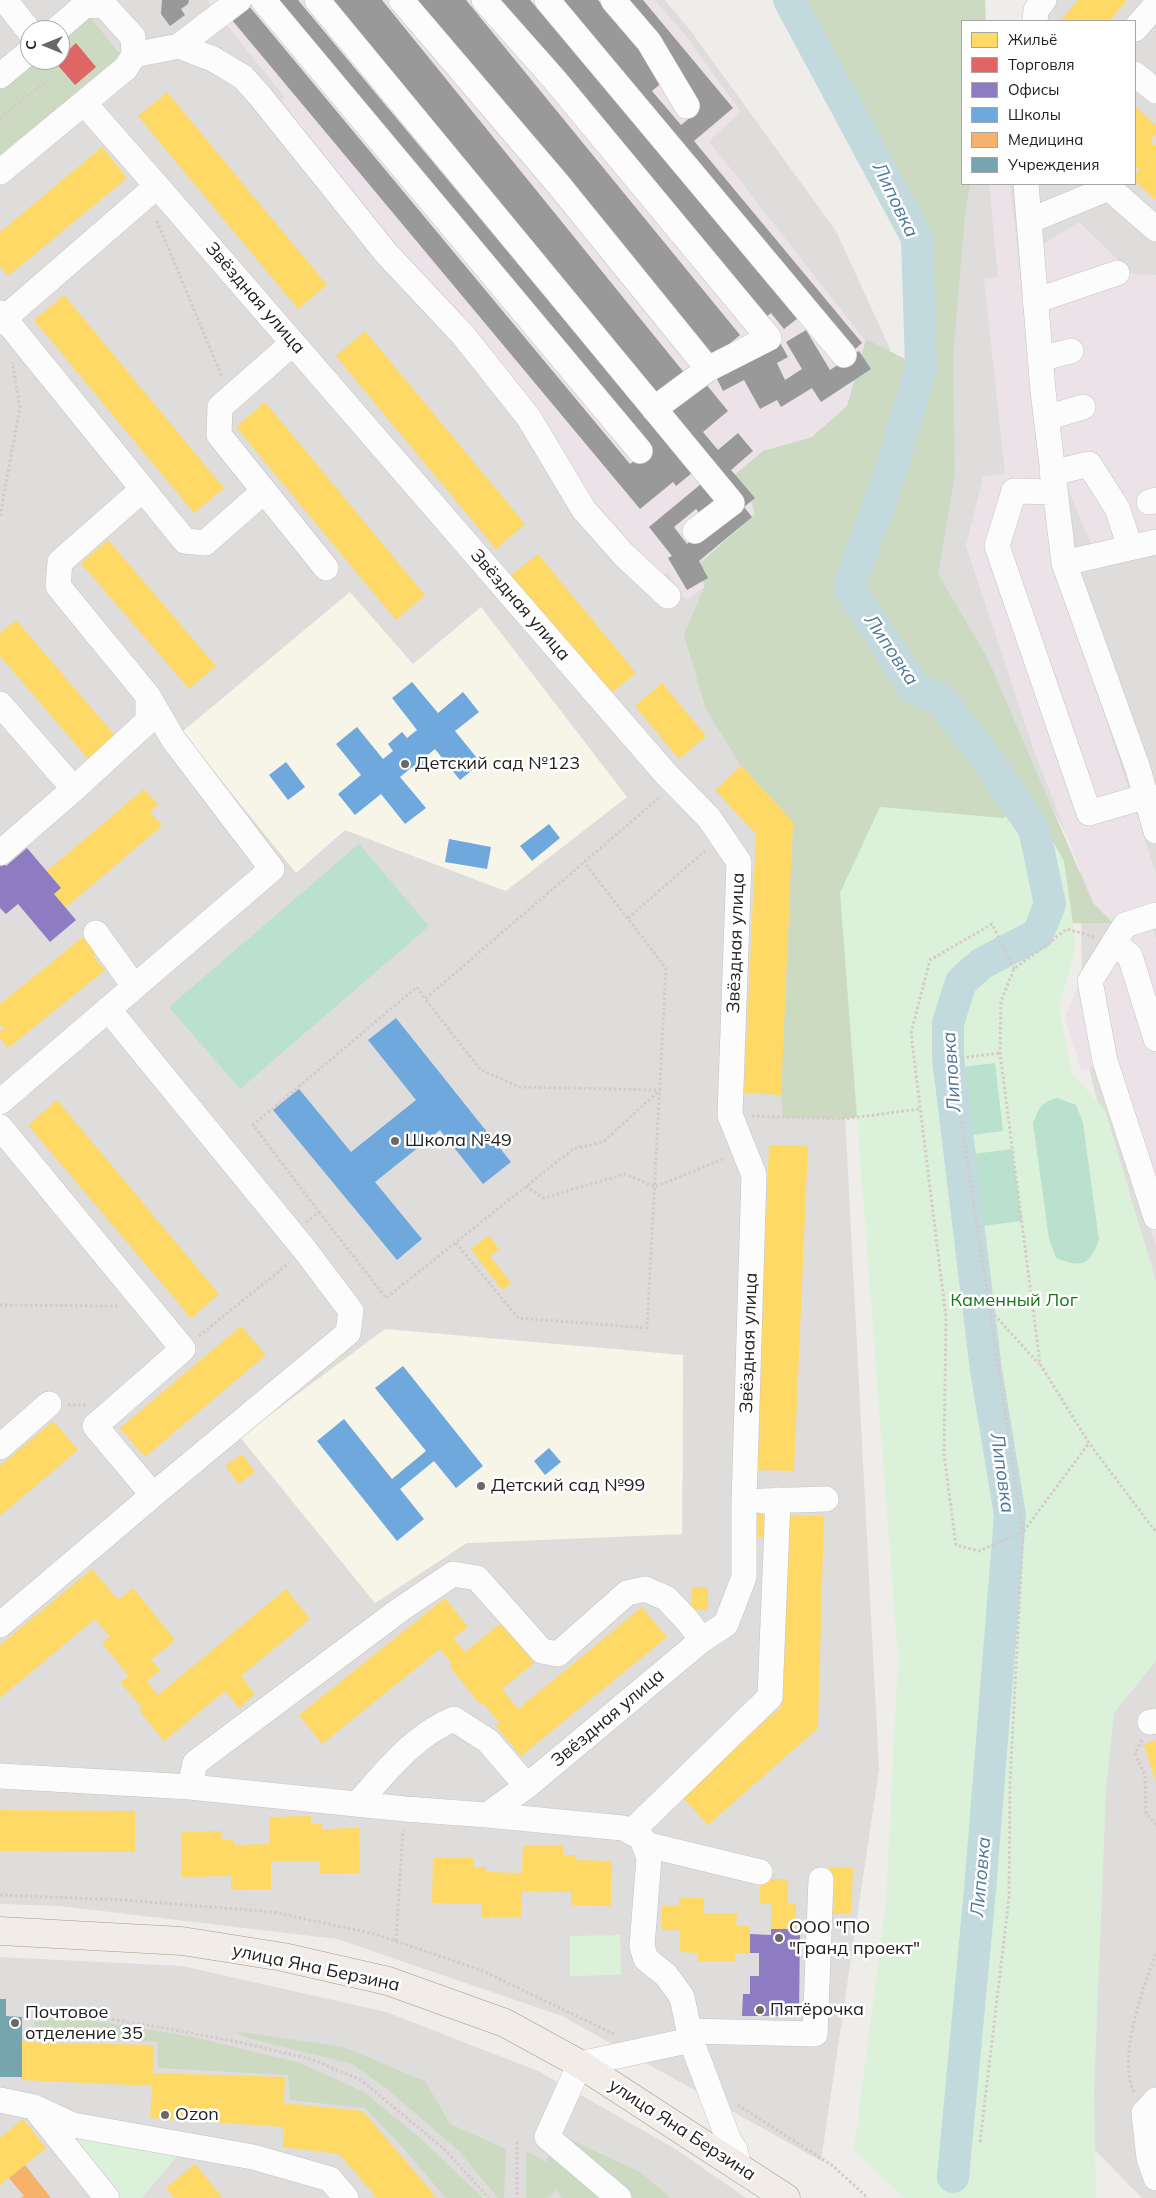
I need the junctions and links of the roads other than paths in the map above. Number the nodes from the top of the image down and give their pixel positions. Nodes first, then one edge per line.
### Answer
1 (5, 0) edge
2 (239, 0) edge
3 (263, 0) edge
4 (317, 0) edge
5 (401, 0) edge
6 (484, 0) edge
7 (546, 0) edge
8 (613, 0) edge
9 (1044, 0) edge
10 (86, 3) edge
11 (1156, 5) edge
12 (21, 20) edge
13 (67, 20) edge
14 (1035, 20) edge
15 (1136, 28) edge
16 (179, 46) junction
17 (134, 55) junction
18 (20, 59) edge
19 (1136, 75) edge
20 (0, 76) edge
21 (1156, 92) edge
22 (84, 103) junction
23 (687, 106) dead end
24 (0, 172) edge
25 (1026, 185) edge
26 (152, 190) junction
27 (1029, 221) junction
28 (1156, 229) edge
29 (1117, 273) dead end
30 (1035, 300) junction
31 (2, 318) edge
32 (293, 343) junction
33 (1071, 351) dead end
34 (844, 355) dead end
35 (1040, 359) junction
36 (708, 369) junction
37 (1083, 407) dead end
38 (654, 409) junction
39 (1046, 418) junction
40 (640, 451) dead end
41 (1053, 482) junction
42 (143, 489) junction
43 (264, 491) junction
44 (695, 531) dead end
45 (1156, 542) edge
46 (1130, 547) junction
47 (1064, 563) junction
48 (326, 568) dead end
49 (668, 596) dead end
50 (148, 696) junction
51 (1, 707) edge
52 (1147, 782) edge
53 (74, 789) junction
54 (1156, 831) edge
55 (0, 853) edge
56 (1156, 915) edge
57 (96, 933) dead end
58 (1114, 943) junction
59 (134, 986) junction
60 (108, 1009) junction
61 (1156, 1039) edge
62 (0, 1102) edge
63 (0, 1127) edge
64 (1156, 1217) edge
65 (50, 1404) road end
66 (0, 1446) edge
67 (153, 1495) junction
68 (826, 1499) dead end
69 (778, 1500) junction
70 (744, 1502) junction
71 (0, 1625) edge
72 (702, 1640) junction
73 (0, 1776) edge
74 (527, 1786) junction
75 (190, 1787) junction
76 (356, 1804) junction
77 (487, 1814) junction
78 (638, 1838) junction
79 (760, 1872) dead end
80 (821, 1880) dead end
81 (0, 1931) edge
82 (690, 2036) junction
83 (580, 2064) junction
84 (0, 2100) edge
85 (1150, 2106) edge
86 (34, 2107) junction
87 (739, 2168) junction
88 (1156, 2178) edge
89 (107, 2198) edge
90 (346, 2198) edge
91 (620, 2198) edge
92 (786, 2198) edge

1 - 12 street
2 - 16 street
3 - 40 street
4 - 38 street
5 - 36 street
6 - 36 street
7 - 34 street
8 - 23 street
9 - 14 street
10 - 13 street
10 - 17 street
11 - 15 street
16 - 17 street
16 - 49 street
17 - 22 street
18 - 20 street
19 - 21 street
22 - 24 street
22 - 26 street, Звёздная улица
25 - 27 street
26 - 31 street
26 - 32 street, Звёздная улица
27 - 28 street
27 - 30 street
29 - 30 street
30 - 35 street
31 - 42 street
32 - 43 street
32 - 70 street, Звёздная улица
33 - 35 street
35 - 39 street
36 - 38 street
37 - 39 street
38 - 44 street
39 - 41 street
41 - 46 street
41 - 47 street
41 - 52 street
42 - 43 street
42 - 50 street
43 - 48 street
45 - 46 street
46 - 47 street
47 - 52 street
50 - 53 street
50 - 59 street
51 - 53 street
52 - 54 street
53 - 55 street
56 - 58 street
57 - 59 street
58 - 61 street
58 - 64 street
59 - 60 street
60 - 62 street
60 - 67 street
63 - 67 street
65 - 66 street
67 - 71 street
68 - 69 street
69 - 70 street
69 - 78 street
70 - 72 street, Звёздная улица
72 - 74 street, Звёздная улица
72 - 75 street
73 - 75 street
74 - 76 street
74 - 77 street, Звёздная улица
75 - 76 street
76 - 77 street
77 - 78 street
78 - 79 street
78 - 82 street
80 - 82 street
81 - 83 main road, улица Яна Берзина
82 - 83 street
82 - 87 street
83 - 87 main road, улица Яна Берзина
83 - 91 street
84 - 86 street
85 - 88 street
86 - 89 street
86 - 90 street
87 - 92 main road, улица Яна Берзина

